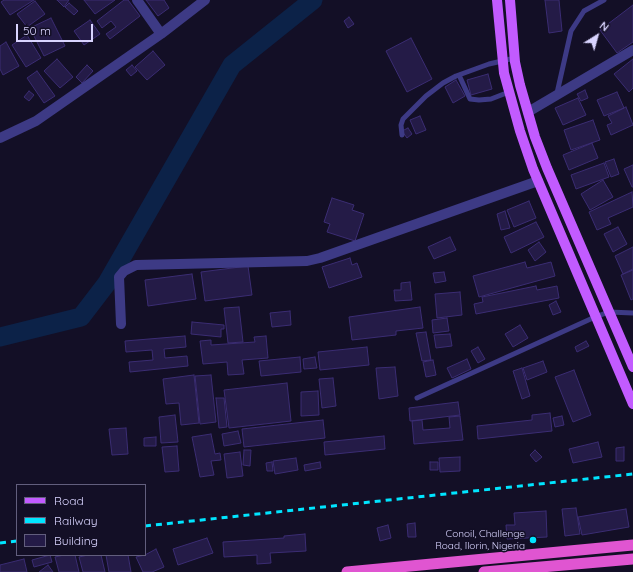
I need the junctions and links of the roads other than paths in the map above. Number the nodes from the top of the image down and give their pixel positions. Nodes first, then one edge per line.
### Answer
1 (137, 0) edge
2 (205, 0) edge
3 (497, 0) edge
4 (510, 0) edge
5 (604, 0) edge
6 (161, 34) junction
7 (633, 50) edge
8 (515, 58) junction
9 (502, 60) junction
10 (459, 75) junction
11 (509, 92) junction
12 (557, 94) junction
13 (528, 112) junction
14 (402, 134) dead end
15 (0, 138) edge
16 (538, 181) junction
17 (610, 312) junction
18 (633, 312) edge
19 (595, 317) junction
20 (121, 324) dead end
21 (633, 367) edge
22 (417, 398) dead end
23 (633, 404) edge
24 (633, 545) edge
25 (633, 559) edge
26 (347, 572) edge
27 (484, 572) edge

1 - 6 street
2 - 6 street
3 - 9 main road
4 - 8 main road
5 - 12 lane
6 - 15 street
7 - 12 street
8 - 9 lane
8 - 13 main road
9 - 10 lane
9 - 11 main road
10 - 11 lane
10 - 14 lane
11 - 16 main road
12 - 13 street
13 - 17 main road
16 - 19 main road
16 - 20 street
17 - 18 lane
17 - 19 lane
17 - 21 main road
19 - 22 lane
19 - 23 main road
24 - 26 highway
25 - 27 highway

